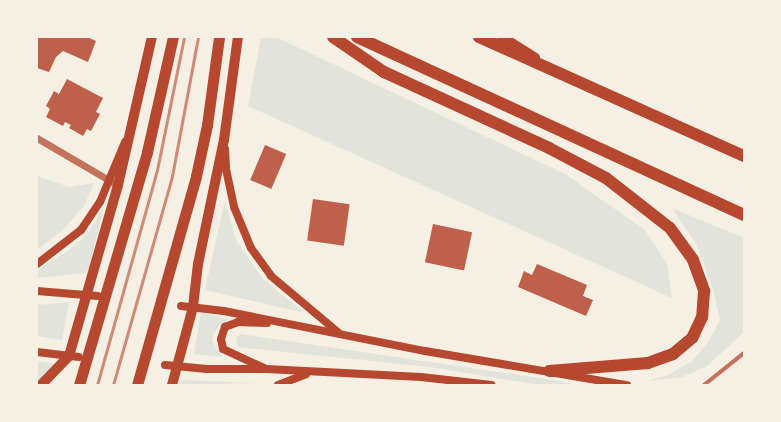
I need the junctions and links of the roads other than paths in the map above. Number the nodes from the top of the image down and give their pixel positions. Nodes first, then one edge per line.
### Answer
1 (152, 37) edge
2 (174, 37) edge
3 (219, 37) edge
4 (238, 37) edge
5 (333, 37) edge
6 (357, 37) edge
7 (479, 37) edge
8 (502, 37) edge
9 (574, 82) junction
10 (132, 127) junction
11 (37, 138) edge
12 (224, 140) junction
13 (744, 156) edge
14 (108, 179) junction
15 (118, 185) junction
16 (744, 215) edge
17 (37, 264) edge
18 (37, 291) edge
19 (86, 296) junction
20 (98, 296) dead end
21 (181, 306) dead end
22 (193, 307) junction
23 (289, 324) junction
24 (340, 334) junction
25 (37, 352) edge
26 (744, 353) edge
27 (69, 356) junction
28 (80, 357) dead end
29 (165, 365) dead end
30 (177, 366) junction
31 (267, 369) junction
32 (548, 370) junction
33 (309, 373) junction
34 (41, 385) edge
35 (79, 385) edge
36 (137, 385) edge
37 (172, 385) edge
38 (278, 385) edge
39 (492, 385) edge
40 (627, 385) edge
41 (704, 385) edge

1 - 10 main road
2 - 35 highway
3 - 36 highway
4 - 12 main road
5 - 32 highway
6 - 16 highway
7 - 9 highway
8 - 9 main road
9 - 13 highway
10 - 14 main road
10 - 15 main road
11 - 14 street
12 - 22 main road
12 - 24 main road
14 - 15 street
14 - 17 main road
15 - 19 main road
18 - 19 main road
19 - 20 main road
19 - 27 main road
21 - 22 main road
22 - 23 main road
22 - 30 main road
23 - 24 main road
23 - 31 main road
24 - 32 main road
25 - 27 main road
26 - 41 street
27 - 28 main road
27 - 34 main road
29 - 30 main road
30 - 31 main road
30 - 37 main road
31 - 33 main road
32 - 40 main road
33 - 38 main road
33 - 39 main road

